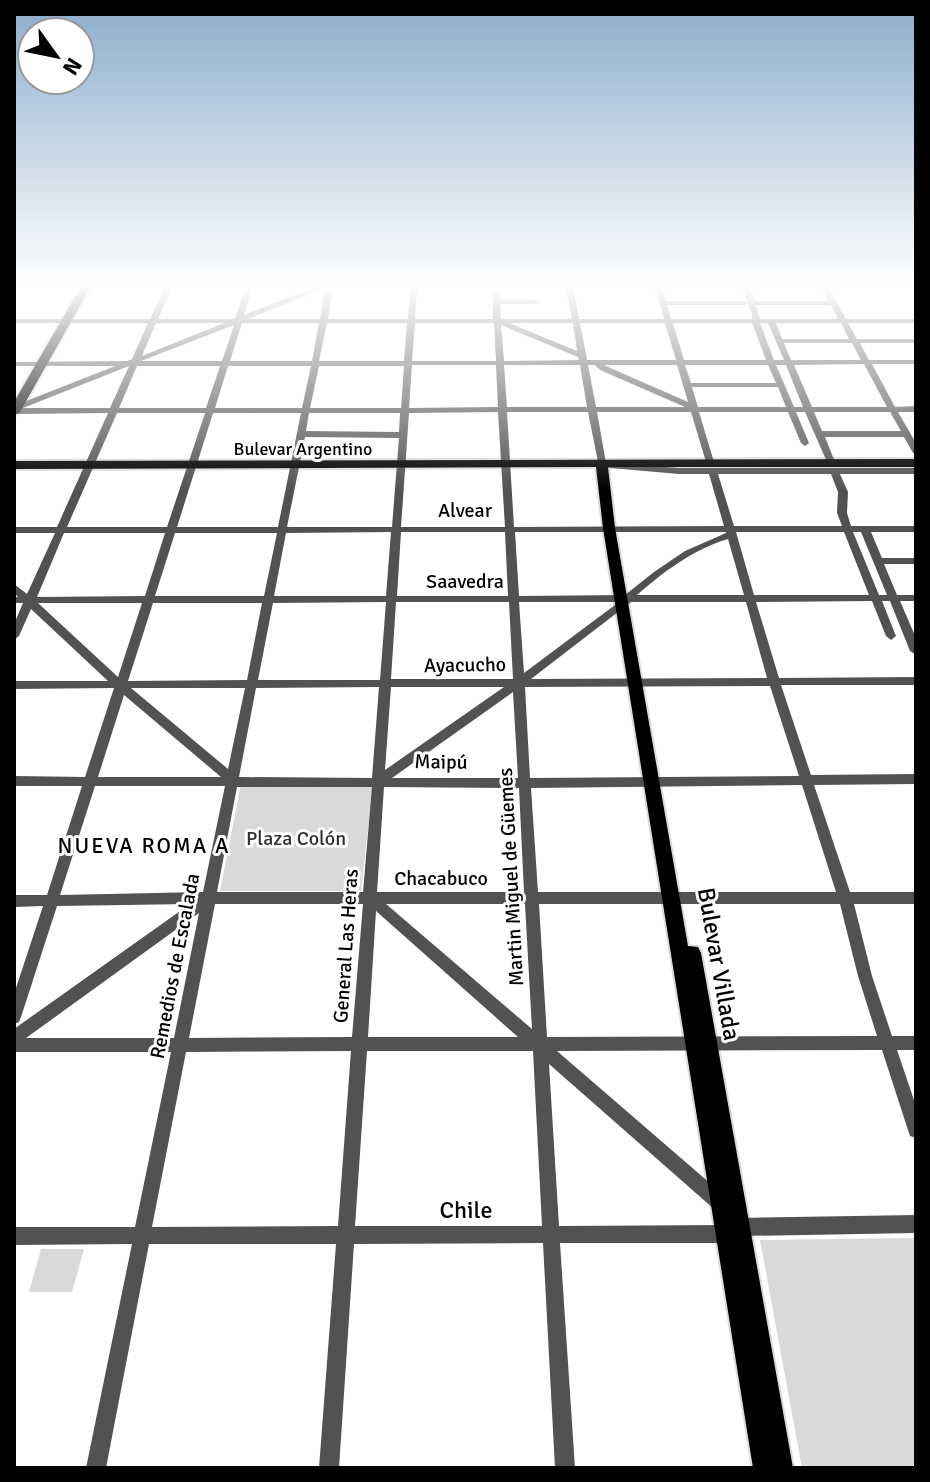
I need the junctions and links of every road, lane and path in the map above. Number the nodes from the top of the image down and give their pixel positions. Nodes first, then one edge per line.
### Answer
1 (48, 352) edge
2 (138, 352) edge
3 (160, 352) edge
4 (228, 352) edge
5 (317, 352) edge
6 (408, 352) edge
7 (499, 352) edge
8 (568, 352) edge
9 (582, 352) edge
10 (677, 352) edge
11 (767, 352) edge
12 (784, 352) edge
13 (861, 352) edge
14 (583, 359) junction
15 (596, 362) junction
16 (680, 362) junction
17 (771, 362) junction
18 (788, 362) junction
19 (866, 362) junction
20 (916, 362) edge
21 (133, 363) junction
22 (315, 363) junction
23 (407, 363) junction
24 (500, 363) junction
25 (14, 364) edge
26 (41, 364) junction
27 (224, 364) junction
28 (687, 385) junction
29 (780, 385) junction
30 (591, 408) junction
31 (694, 408) junction
32 (790, 408) junction
33 (808, 408) junction
34 (306, 409) junction
35 (404, 409) junction
36 (503, 409) junction
37 (892, 409) junction
38 (916, 409) edge
39 (115, 410) junction
40 (210, 410) junction
41 (15, 411) edge
42 (301, 434) junction
43 (818, 434) junction
44 (906, 434) junction
45 (402, 435) junction
46 (805, 443) dead end
47 (916, 451) edge
48 (916, 463) edge
49 (14, 466) edge
50 (90, 466) junction
51 (192, 466) junction
52 (294, 466) junction
53 (400, 466) junction
54 (506, 466) junction
55 (599, 467) junction
56 (711, 467) junction
57 (833, 467) junction
58 (916, 471) edge
59 (396, 528) junction
60 (510, 528) junction
61 (612, 528) junction
62 (847, 528) junction
63 (864, 528) junction
64 (62, 529) junction
65 (282, 529) junction
66 (916, 529) edge
67 (14, 530) edge
68 (172, 530) junction
69 (730, 532) junction
70 (879, 561) junction
71 (916, 561) edge
72 (14, 587) edge
73 (894, 598) junction
74 (916, 598) edge
75 (268, 599) junction
76 (391, 599) junction
77 (514, 599) junction
78 (750, 599) junction
79 (875, 599) junction
80 (14, 600) edge
81 (30, 600) junction
82 (150, 600) junction
83 (623, 600) junction
84 (14, 636) edge
85 (891, 636) dead end
86 (916, 651) edge
87 (774, 681) junction
88 (916, 681) edge
89 (519, 682) junction
90 (639, 682) junction
91 (385, 684) junction
92 (14, 685) edge
93 (251, 685) junction
94 (122, 687) junction
95 (806, 779) junction
96 (916, 779) edge
97 (233, 780) junction
98 (14, 781) edge
99 (91, 781) junction
100 (378, 781) junction
101 (656, 782) junction
102 (526, 783) junction
103 (209, 898) junction
104 (370, 898) junction
105 (532, 898) junction
106 (676, 898) junction
107 (916, 898) edge
108 (845, 899) junction
109 (14, 901) edge
110 (53, 901) junction
111 (14, 1017) edge
112 (14, 1038) edge
113 (888, 1043) junction
114 (916, 1043) edge
115 (14, 1045) edge
116 (541, 1045) junction
117 (702, 1045) junction
118 (179, 1046) junction
119 (359, 1046) junction
120 (916, 1130) edge
121 (730, 1220) junction
122 (916, 1224) edge
123 (552, 1233) junction
124 (346, 1234) junction
125 (142, 1235) junction
126 (14, 1236) edge
127 (96, 1468) edge
128 (329, 1468) edge
129 (565, 1468) edge
130 (766, 1468) edge
131 (780, 1468) edge

1 - 26 main road
2 - 21 street
3 - 21 street
4 - 27 street
5 - 22 street, Remedios de Escalada
6 - 23 street, General Las Heras
7 - 24 street, Martin Miguel de Güemes
8 - 14 street
9 - 14 street, Bulevar Villada
10 - 16 street
11 - 17 street
12 - 18 street
13 - 19 street
14 - 15 street
14 - 24 street
14 - 30 street, Bulevar Villada
15 - 16 street
15 - 31 street
16 - 17 street
16 - 28 street
17 - 18 street
17 - 29 street
18 - 19 street
18 - 33 street
19 - 20 street
19 - 37 street
21 - 26 street
21 - 27 street
21 - 39 street
21 - 41 street
22 - 23 street
22 - 27 street
22 - 34 street, Remedios de Escalada
23 - 24 street
23 - 35 street, General Las Heras
24 - 36 street, Martin Miguel de Güemes
25 - 26 street
26 - 41 main road
27 - 40 street
28 - 29 street
28 - 31 street
29 - 32 street
30 - 31 street
30 - 36 street
30 - 55 street, Bulevar Villada
31 - 32 street
31 - 56 street
32 - 33 street
32 - 46 street
33 - 37 street
33 - 43 street
34 - 35 street
34 - 40 street
34 - 42 street, Remedios de Escalada
35 - 36 street
35 - 45 street, General Las Heras
36 - 54 street, Martin Miguel de Güemes
37 - 38 street
37 - 44 street
39 - 40 street
39 - 41 street
39 - 50 street
40 - 51 street
42 - 45 street
42 - 52 street, Remedios de Escalada
43 - 44 street
43 - 57 street
44 - 47 street
45 - 53 street, General Las Heras
48 - 57 main road, Bulevar Argentino
49 - 50 main road, Bulevar Argentino
50 - 51 main road, Bulevar Argentino
50 - 64 street
51 - 52 main road, Bulevar Argentino
51 - 68 street
52 - 53 main road, Bulevar Argentino
52 - 65 street, Remedios de Escalada
53 - 54 main road, Bulevar Argentino
53 - 59 street, General Las Heras
54 - 55 main road, Bulevar Argentino
54 - 60 street, Martin Miguel de Güemes
55 - 56 main road, Bulevar Argentino
55 - 61 main road, Bulevar Villada
56 - 57 main road, Bulevar Argentino
56 - 69 street
57 - 58 street
57 - 62 street
59 - 60 street, Alvear
59 - 65 street, Alvear
59 - 76 street, General Las Heras
60 - 61 street, Alvear
60 - 77 street, Martin Miguel de Güemes
61 - 69 street, Alvear
61 - 83 main road, Bulevar Villada
62 - 63 street, Alvear
62 - 69 street, Alvear
62 - 79 street
63 - 66 street, Alvear
63 - 70 street
64 - 67 street, Alvear
64 - 68 street, Alvear
64 - 81 street
65 - 68 street, Alvear
65 - 75 street, Remedios de Escalada
68 - 82 street
69 - 78 street
69 - 83 street
70 - 71 street
70 - 73 street
72 - 81 street
73 - 74 street, Saavedra
73 - 79 street, Saavedra
73 - 86 street
75 - 76 street, Saavedra
75 - 82 street, Saavedra
75 - 93 street, Remedios de Escalada
76 - 77 street, Saavedra
76 - 91 street, General Las Heras
77 - 83 street, Saavedra
77 - 89 street, Martin Miguel de Güemes
78 - 79 street, Saavedra
78 - 83 street, Saavedra
78 - 87 street
79 - 85 street
80 - 81 street, Saavedra
81 - 82 street, Saavedra
81 - 84 street
81 - 94 street
82 - 94 street
83 - 89 street
83 - 90 main road, Bulevar Villada
87 - 88 street, Ayacucho
87 - 90 street, Ayacucho
87 - 95 street
89 - 90 street, Ayacucho
89 - 91 street, Ayacucho
89 - 100 street
89 - 102 street, Martin Miguel de Güemes
90 - 101 main road, Bulevar Villada
91 - 93 street, Ayacucho
91 - 100 street, General Las Heras
92 - 94 street, Ayacucho
93 - 94 street, Ayacucho
93 - 97 street, Remedios de Escalada
94 - 97 street
94 - 99 street
95 - 96 street, Maipú
95 - 101 street, Maipú
95 - 108 street
97 - 99 street, Maipú
97 - 100 street, Maipú
97 - 103 street, Remedios de Escalada
98 - 99 street, Maipú
99 - 110 street
100 - 102 street, Maipú
100 - 104 street, General Las Heras
101 - 102 street, Maipú
101 - 106 main road, Bulevar Villada
102 - 105 street, Martin Miguel de Güemes
103 - 104 street, Chacabuco
103 - 110 street, Chacabuco
103 - 112 street
103 - 118 street, Remedios de Escalada
104 - 105 street, Chacabuco
104 - 116 street
104 - 119 street, General Las Heras
105 - 106 street, Chacabuco
105 - 116 street, Martin Miguel de Güemes
106 - 108 street, Chacabuco
106 - 117 main road, Bulevar Villada
107 - 108 street, Chacabuco
108 - 113 street
109 - 110 street, Chacabuco
110 - 111 street
113 - 114 street
113 - 117 street
113 - 120 street
115 - 118 street
116 - 117 street
116 - 119 street
116 - 121 street
116 - 123 street, Martin Miguel de Güemes
117 - 121 main road, Bulevar Villada
118 - 119 street
118 - 125 street, Remedios de Escalada
119 - 124 street, General Las Heras
121 - 122 street, Chile
121 - 123 street, Chile
121 - 130 main road, Bulevar Villada
121 - 131 main road, Bulevar Villada
123 - 124 street, Chile
123 - 129 street, Martin Miguel de Güemes
124 - 125 street, Chile
124 - 128 street, General Las Heras
125 - 126 street, Chile
125 - 127 street, Remedios de Escalada

